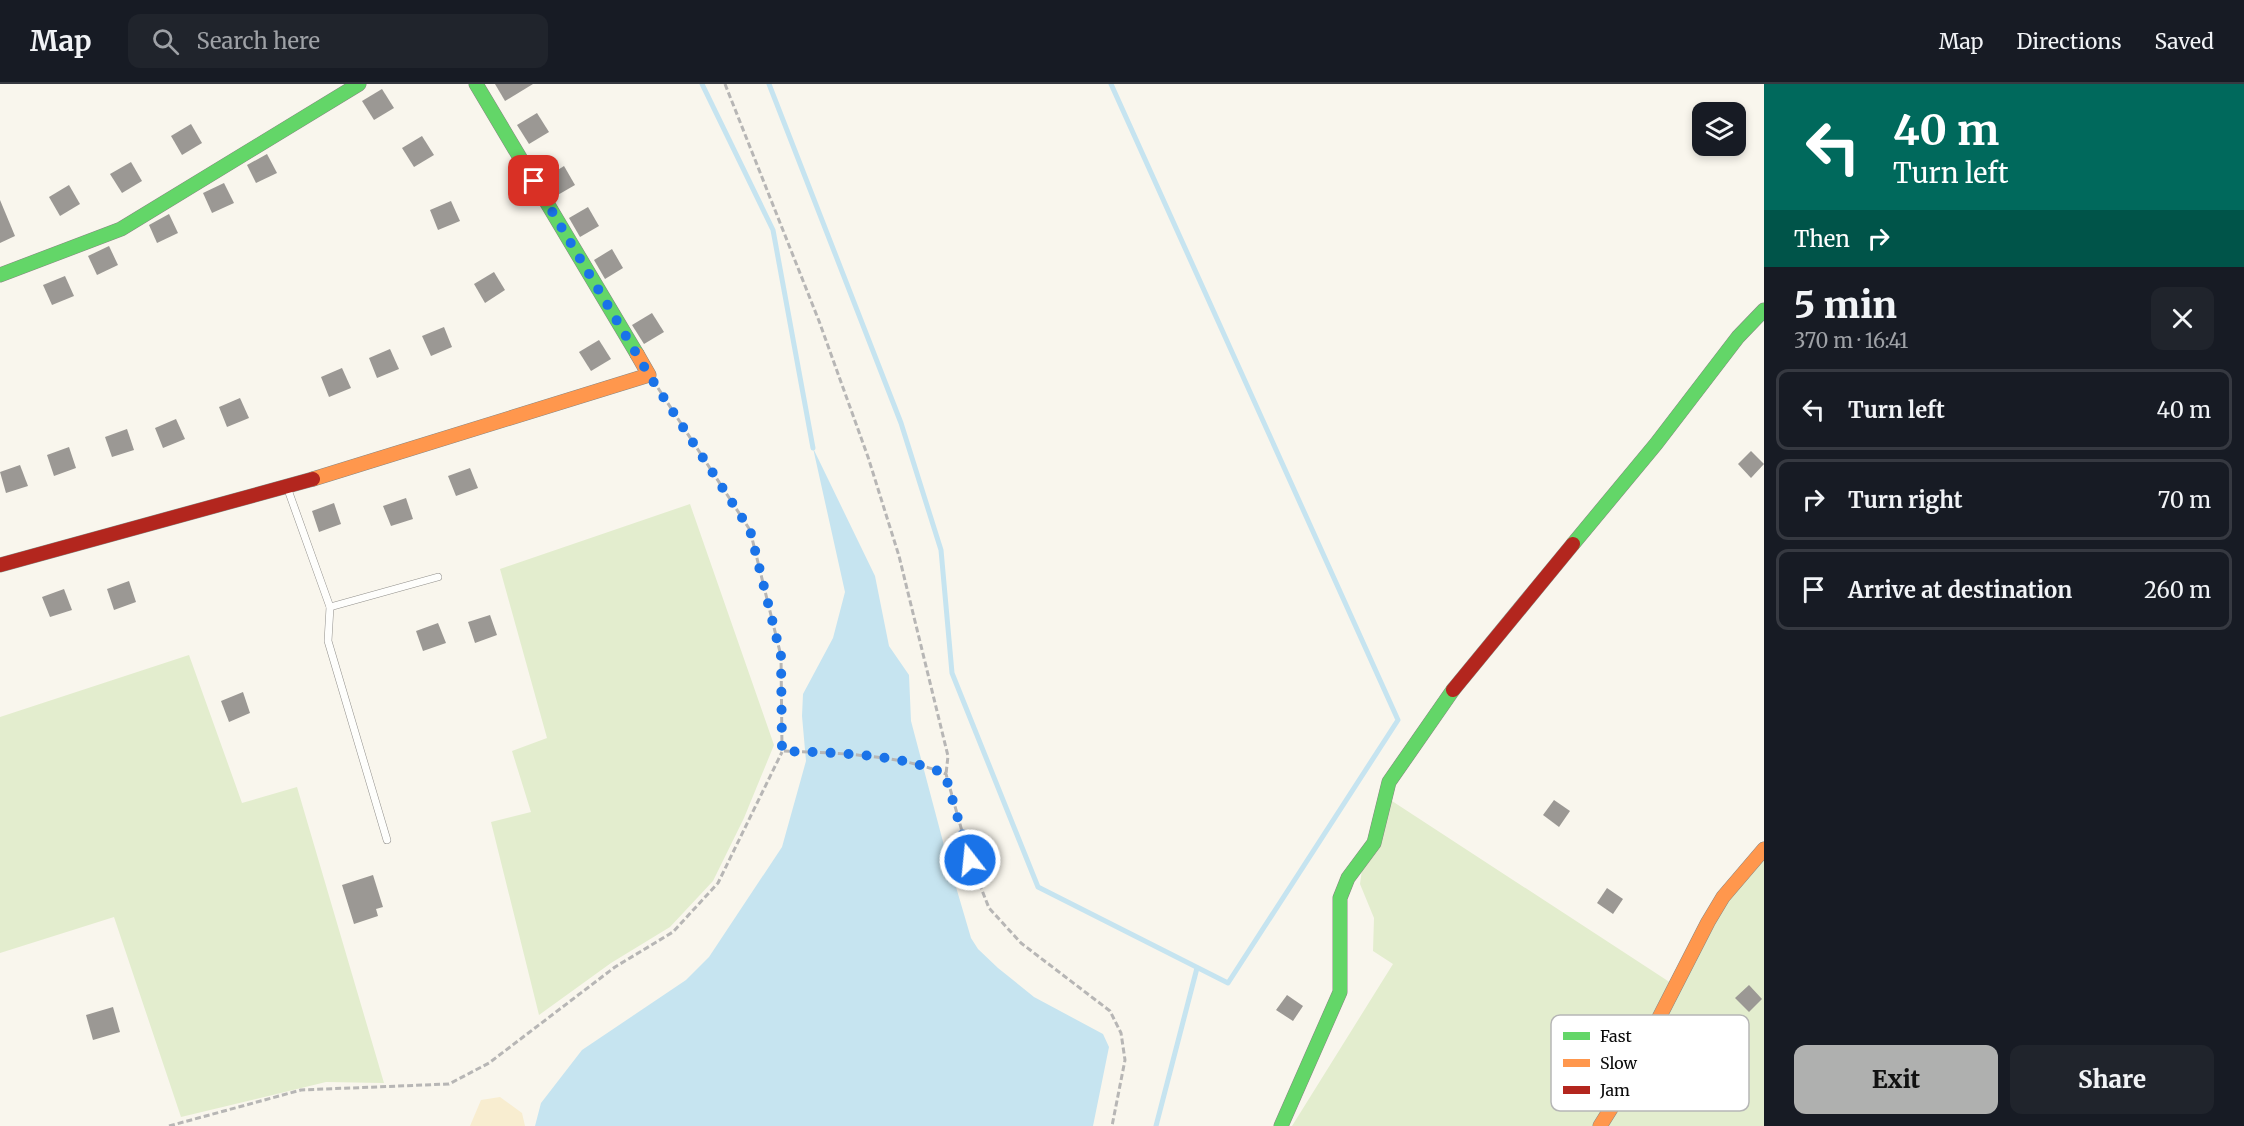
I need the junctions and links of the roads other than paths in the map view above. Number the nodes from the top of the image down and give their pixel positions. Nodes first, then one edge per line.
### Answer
1 (360, 84) edge
2 (476, 84) edge
3 (0, 275) edge
4 (1764, 310) edge
5 (287, 487) junction
6 (0, 565) edge
7 (438, 578) dead end
8 (330, 607) junction
9 (387, 840) dead end
10 (1764, 849) edge
11 (1660, 1015) edge
12 (1609, 1111) edge
13 (1281, 1126) edge
14 (1600, 1126) edge

1 - 3 street
2 - 5 street
4 - 13 street
5 - 6 street
5 - 8 lane
7 - 8 lane
8 - 9 lane
10 - 11 street
12 - 14 street

